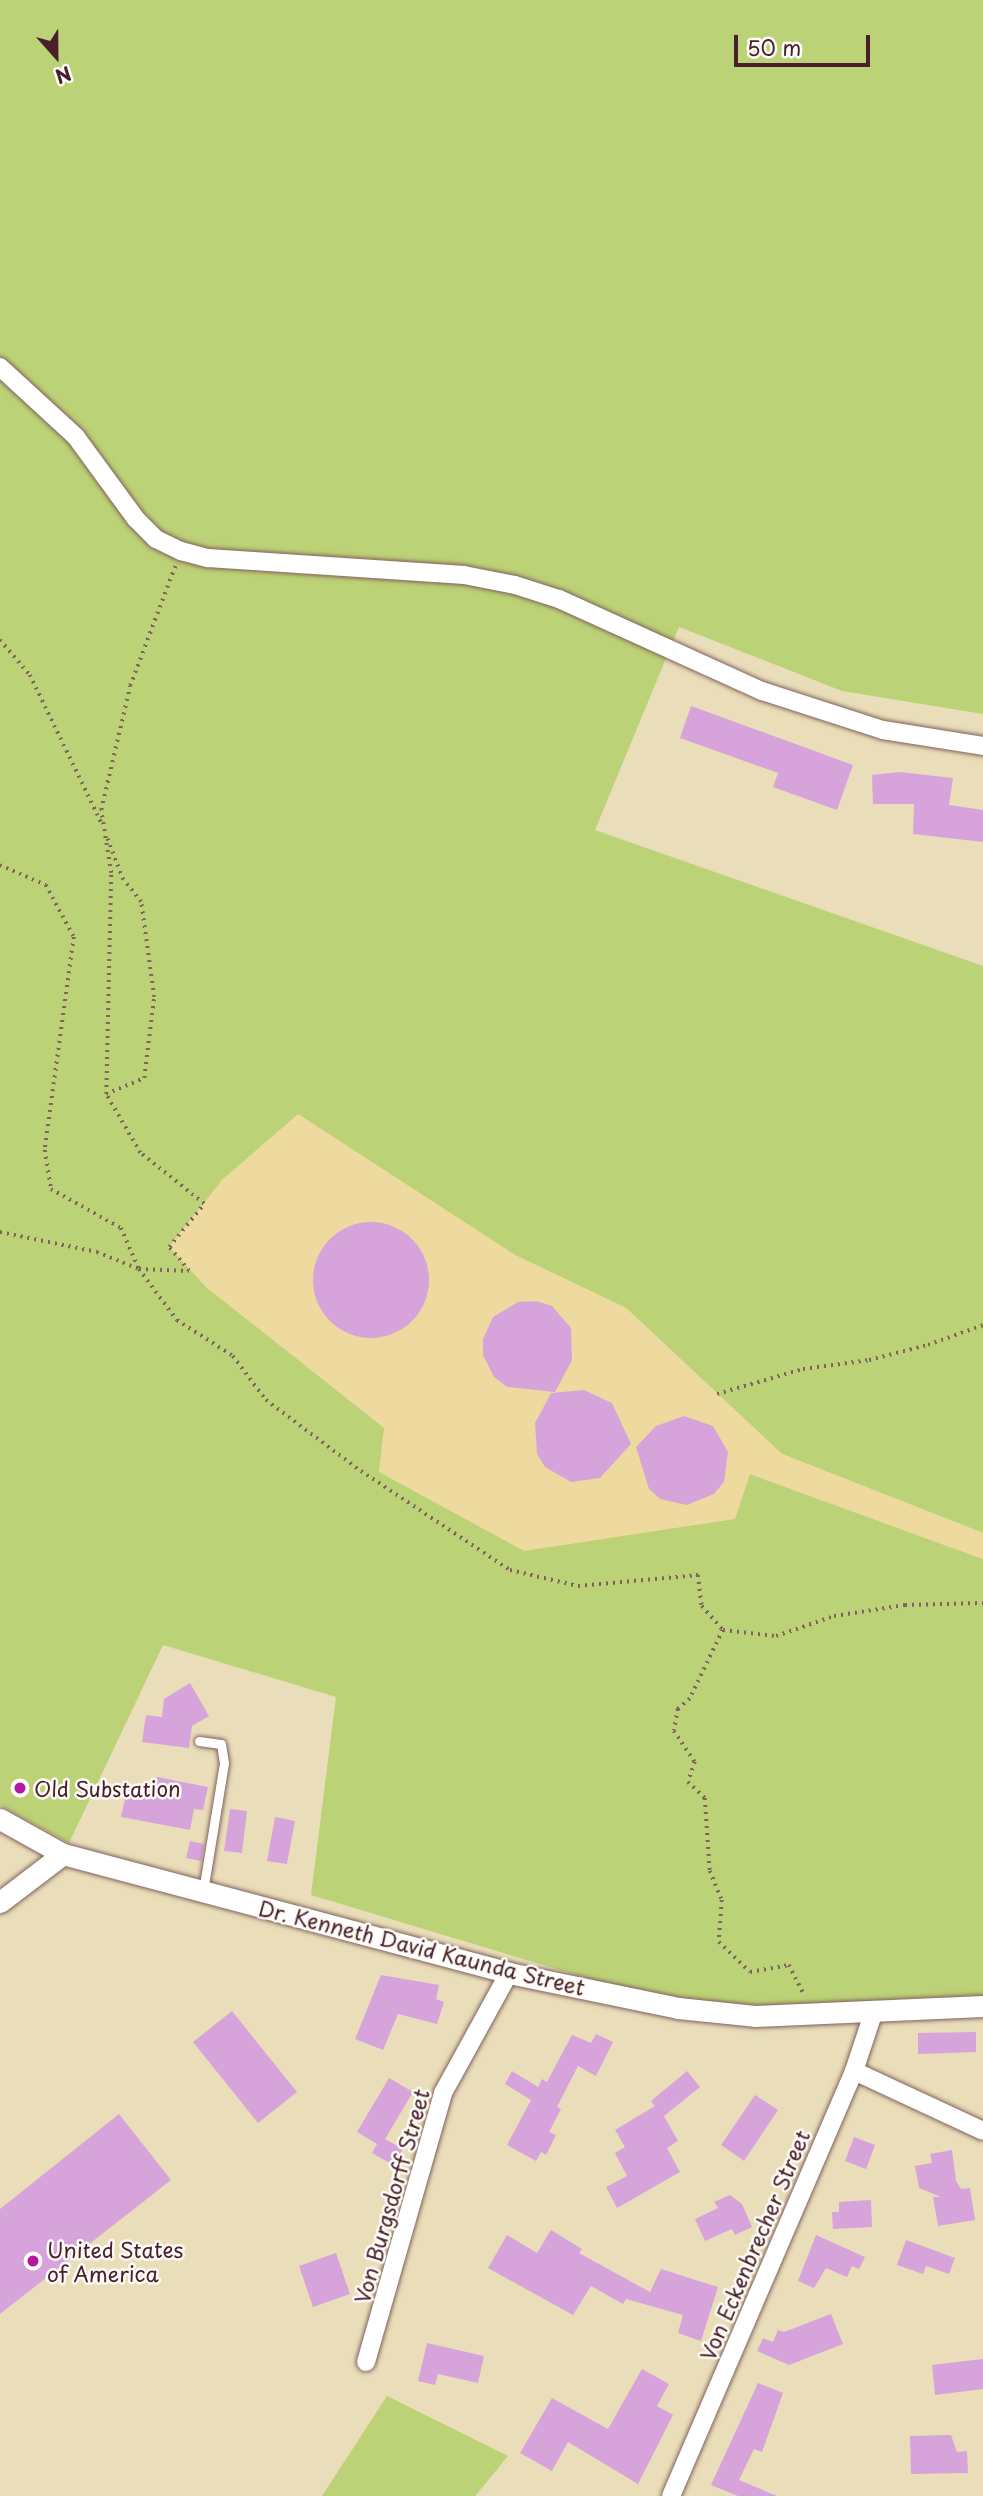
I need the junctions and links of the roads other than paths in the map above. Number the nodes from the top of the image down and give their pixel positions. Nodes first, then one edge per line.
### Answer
1 (0, 366) edge
2 (983, 746) edge
3 (199, 1741) dead end
4 (0, 1819) edge
5 (63, 1854) junction
6 (203, 1891) junction
7 (0, 1902) edge
8 (509, 1973) junction
9 (983, 2006) edge
10 (874, 2011) junction
11 (854, 2071) junction
12 (983, 2131) edge
13 (366, 2362) dead end
14 (671, 2496) edge

1 - 2 street
3 - 6 lane
4 - 5 street, Dr. Kenneth David Kaunda Street
5 - 6 street, Dr. Kenneth David Kaunda Street
5 - 7 street
6 - 8 street, Dr. Kenneth David Kaunda Street
8 - 10 street, Dr. Kenneth David Kaunda Street
8 - 13 street, Von Burgsdorff Street
9 - 10 street, Dr. Kenneth David Kaunda Street
10 - 11 street, Von Eckenbrecher Street
11 - 12 street
11 - 14 street, Von Eckenbrecher Street

